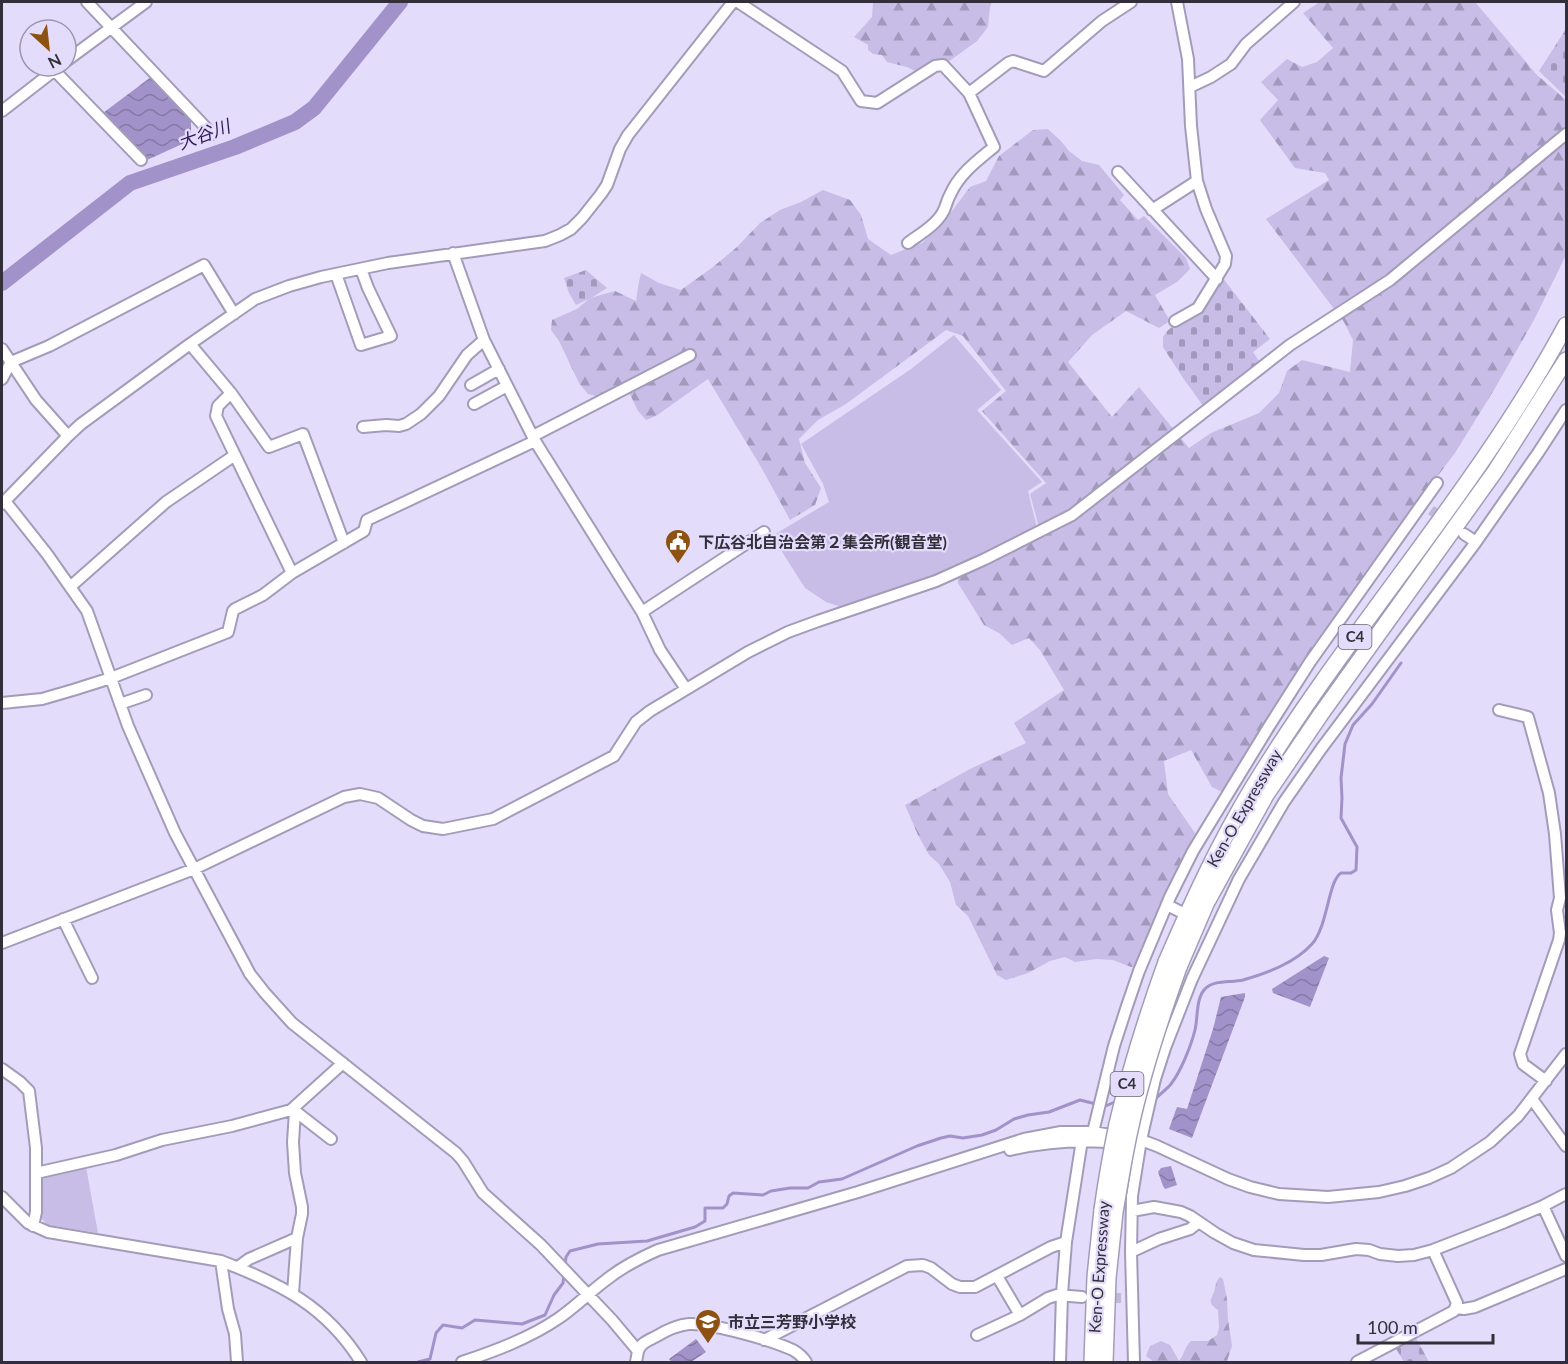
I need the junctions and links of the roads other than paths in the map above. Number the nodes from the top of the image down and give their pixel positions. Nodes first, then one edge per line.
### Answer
1 (87, 2) edge
2 (146, 2) edge
3 (733, 2) edge
4 (738, 2) edge
5 (1131, 2) edge
6 (1177, 2) edge
7 (1294, 2) edge
8 (111, 27) junction
9 (78, 52) edge
10 (44, 78) edge
11 (66, 78) edge
12 (1190, 87) junction
13 (969, 93) junction
14 (2, 111) edge
15 (212, 134) dead end
16 (1566, 134) edge
17 (141, 159) dead end
18 (1118, 172) dead end
19 (1197, 181) junction
20 (1152, 210) junction
21 (908, 243) dead end
22 (453, 253) junction
23 (361, 269) junction
24 (336, 274) junction
25 (1217, 279) junction
26 (234, 314) junction
27 (1175, 321) dead end
28 (1566, 325) edge
29 (484, 340) junction
30 (190, 344) junction
31 (2, 349) edge
32 (690, 355) dead end
33 (1566, 360) edge
34 (11, 362) junction
35 (499, 369) junction
36 (2, 379) edge
37 (471, 385) dead end
38 (507, 386) junction
39 (231, 393) junction
40 (474, 404) dead end
41 (1566, 410) edge
42 (363, 427) dead end
43 (68, 436) junction
44 (534, 439) junction
45 (234, 455) junction
46 (1437, 483) dead end
47 (3, 503) edge
48 (764, 532) dead end
49 (1464, 534) dead end
50 (1476, 542) junction
51 (344, 543) junction
52 (292, 573) junction
53 (70, 587) junction
54 (642, 612) junction
55 (111, 678) junction
56 (686, 689) junction
57 (146, 695) dead end
58 (2, 703) edge
59 (120, 704) junction
60 (1499, 710) dead end
61 (194, 869) junction
62 (1167, 905) junction
63 (1179, 911) dead end
64 (63, 920) junction
65 (2, 943) edge
66 (1173, 964) junction
67 (92, 978) dead end
68 (1566, 1054) edge
69 (343, 1063) junction
70 (2, 1069) edge
71 (1546, 1081) junction
72 (1532, 1099) junction
73 (295, 1109) junction
74 (1093, 1132) junction
75 (332, 1139) dead end
76 (1082, 1140) junction
77 (1141, 1143) junction
78 (1566, 1146) edge
79 (945, 1165) junction
80 (36, 1173) junction
81 (1566, 1194) edge
82 (2, 1197) edge
83 (1543, 1206) junction
84 (1108, 1211) junction
85 (1132, 1211) junction
86 (1199, 1222) junction
87 (33, 1226) junction
88 (297, 1238) junction
89 (1066, 1242) junction
90 (1433, 1250) junction
91 (1131, 1252) junction
92 (1566, 1256) edge
93 (221, 1261) junction
94 (238, 1267) junction
95 (1566, 1269) edge
96 (997, 1276) junction
97 (293, 1293) junction
98 (1062, 1294) junction
99 (587, 1295) junction
100 (1082, 1297) dead end
101 (1456, 1308) junction
102 (1020, 1315) junction
103 (977, 1335) dead end
104 (764, 1340) junction
105 (637, 1357) edge
106 (237, 1362) edge
107 (361, 1362) edge
108 (462, 1362) edge
109 (806, 1362) edge
110 (1060, 1362) edge
111 (1092, 1362) edge
112 (1105, 1362) edge
113 (1134, 1362) edge
114 (1357, 1362) edge

1 - 8 street
2 - 8 street
3 - 22 street
4 - 13 street
5 - 13 street
6 - 12 street
7 - 12 street
8 - 9 street
8 - 15 street
10 - 14 street
11 - 17 street
12 - 19 street
13 - 21 street
16 - 56 street
18 - 20 street
19 - 20 street
19 - 25 street
20 - 25 street
22 - 23 street
22 - 29 street
23 - 24 street
23 - 24 street
24 - 26 street
25 - 27 street
26 - 30 street
26 - 34 street
28 - 66 highway, Ken-O Expressway / C4
29 - 35 street
29 - 42 street
30 - 39 street
30 - 43 street
31 - 34 street
32 - 44 street
33 - 66 highway, Ken-O Expressway / C4
34 - 36 street
34 - 43 street
35 - 37 street
35 - 38 street
38 - 40 street
38 - 44 street
39 - 45 street
39 - 51 street
41 - 50 street
43 - 47 street
44 - 51 street
44 - 54 street
45 - 52 street
45 - 53 street
46 - 62 street
47 - 53 street
48 - 54 street
49 - 50 street
50 - 77 street
51 - 52 street
52 - 55 street
53 - 55 street
54 - 56 street
55 - 58 street
55 - 59 street
56 - 61 street
57 - 59 street
59 - 61 street
60 - 71 street
61 - 64 street
61 - 69 street
62 - 63 street
62 - 74 street
64 - 65 street
64 - 67 street
66 - 84 highway, Ken-O Expressway / C4, bridge
68 - 71 street
69 - 73 street
69 - 99 street
70 - 80 street
71 - 72 street
72 - 77 street
72 - 78 street
73 - 75 street
73 - 80 street
73 - 88 street
74 - 77 street
74 - 79 street
76 - 77 street
76 - 79 street
76 - 89 street
77 - 85 street
79 - 99 street
80 - 87 street
81 - 83 street
82 - 87 street
83 - 90 street
83 - 92 street
84 - 111 highway, Ken-O Expressway / C4
84 - 112 highway, Ken-O Expressway / C4
85 - 86 street
85 - 91 street
86 - 90 street
86 - 91 street
87 - 93 street
88 - 94 street
88 - 97 street
89 - 96 street
89 - 98 street
90 - 101 street
91 - 113 street
93 - 94 street
93 - 106 street
94 - 97 street
95 - 101 street
96 - 102 street
96 - 104 street
97 - 107 street
98 - 100 street
98 - 102 street
98 - 110 street
99 - 105 street
99 - 108 street
101 - 114 street
102 - 103 street
104 - 105 street
104 - 109 street

